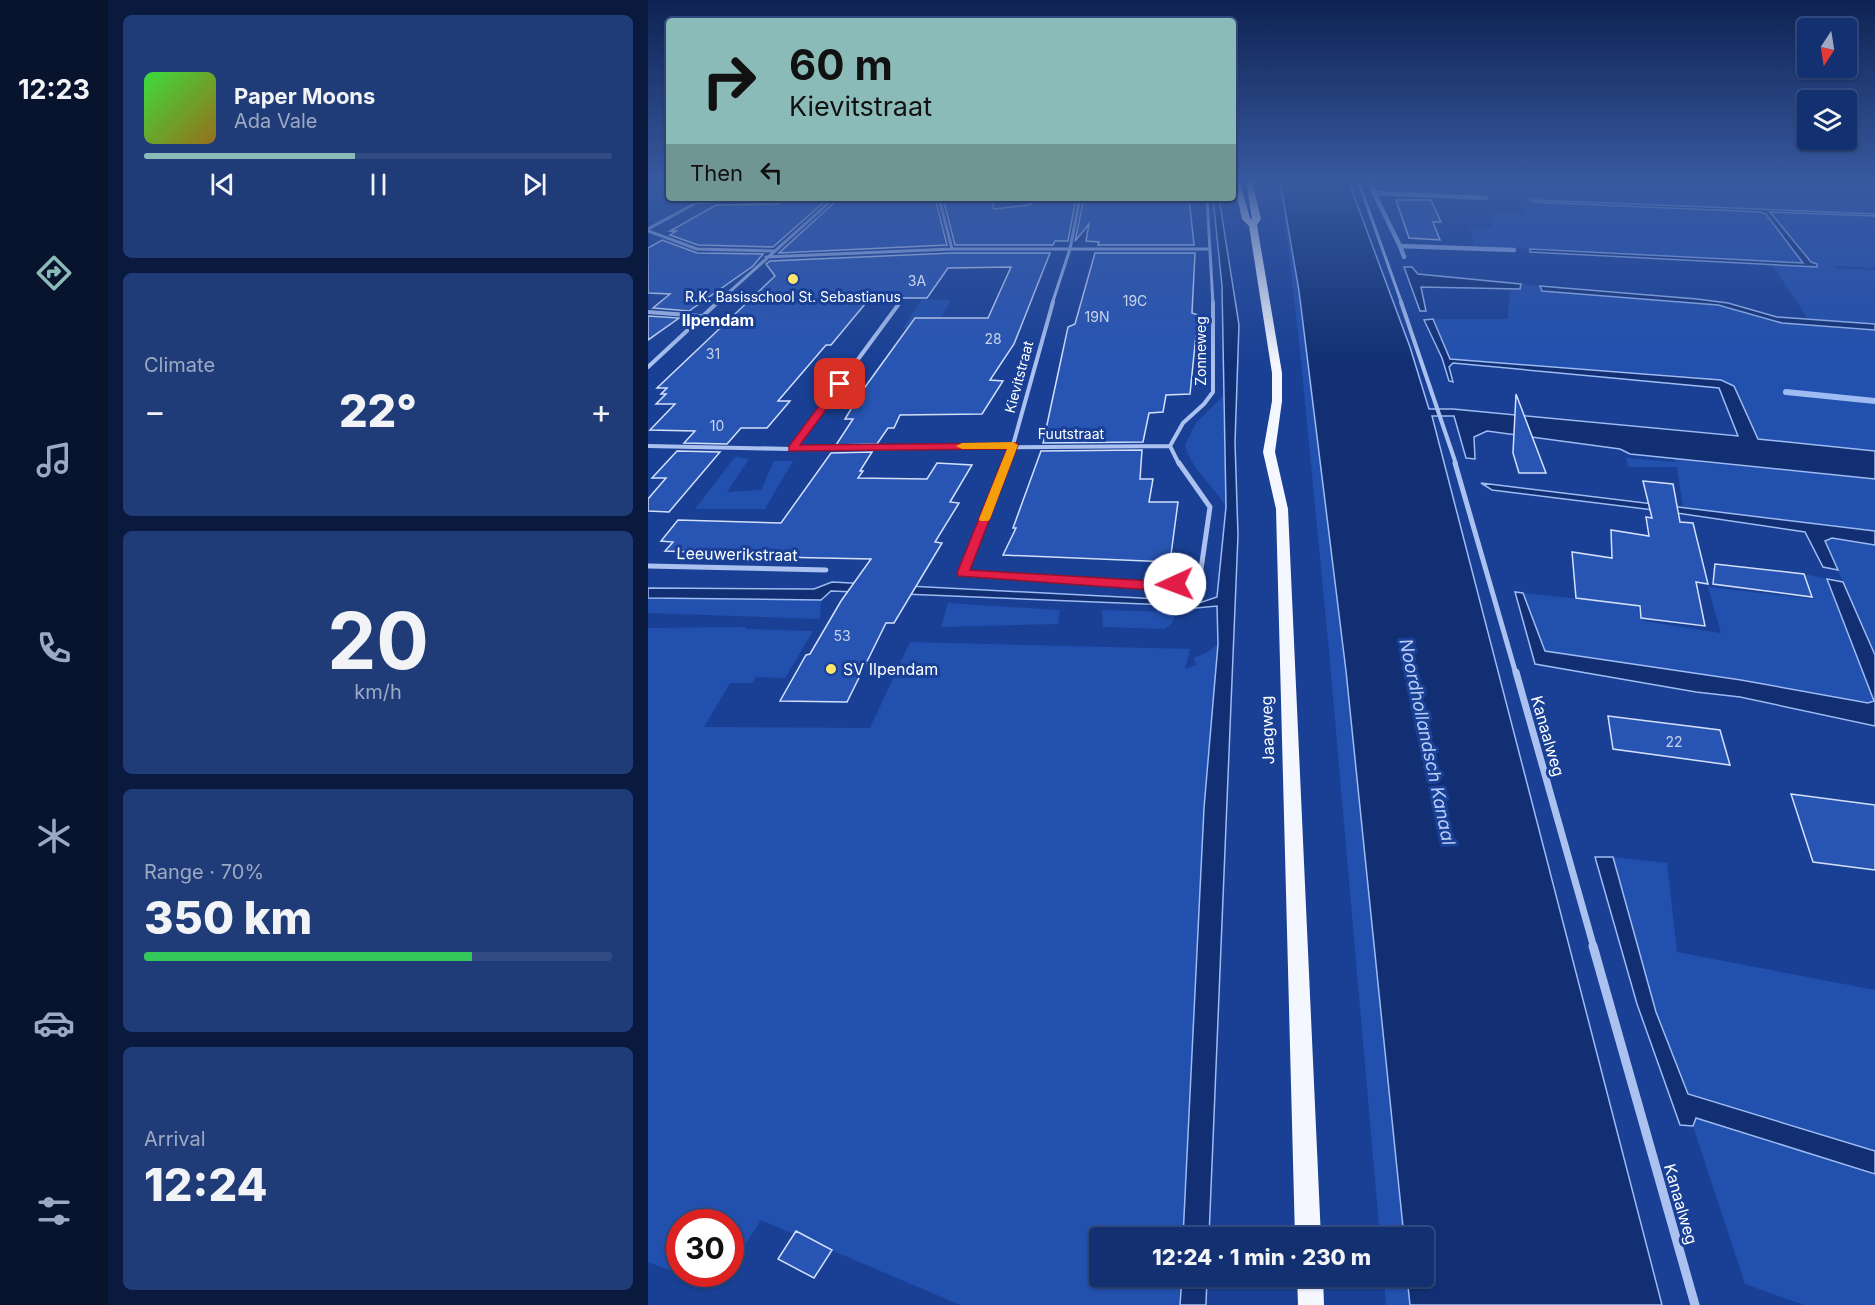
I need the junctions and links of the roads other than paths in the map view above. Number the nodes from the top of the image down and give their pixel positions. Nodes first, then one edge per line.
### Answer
1 (676, 241) edge
2 (785, 241) edge
3 (950, 241) edge
4 (1072, 241) edge
5 (1210, 241) edge
6 (1255, 241) edge
7 (1380, 241) edge
8 (952, 249) junction
9 (1070, 249) junction
10 (1210, 249) junction
11 (773, 251) junction
12 (766, 256) junction
13 (898, 305) dead end
14 (648, 312) edge
15 (701, 316) junction
16 (648, 367) edge
17 (1013, 445) junction
18 (648, 446) edge
19 (1170, 446) junction
20 (792, 449) junction
21 (648, 566) edge
22 (826, 570) dead end
23 (1308, 1227) edge
24 (1310, 1287) edge
25 (1311, 1305) edge
26 (1695, 1305) edge

1 - 11 street
2 - 11 street
3 - 8 street
4 - 9 street, Kievitstraat
5 - 10 street, Zonneweg
6 - 23 main road, Jaagweg
7 - 26 street, Kanaalweg
8 - 9 street
8 - 12 street
9 - 10 street
9 - 17 street, Kievitstraat
10 - 19 street, Zonneweg
11 - 12 street
12 - 15 street
13 - 20 street
14 - 15 street
15 - 16 street
17 - 19 street, Fuutstraat
17 - 19 street, Kievitstraat
17 - 20 street, Fuutstraat
18 - 20 street, Fuutstraat
21 - 22 street, Leeuwerikstraat
24 - 25 main road

